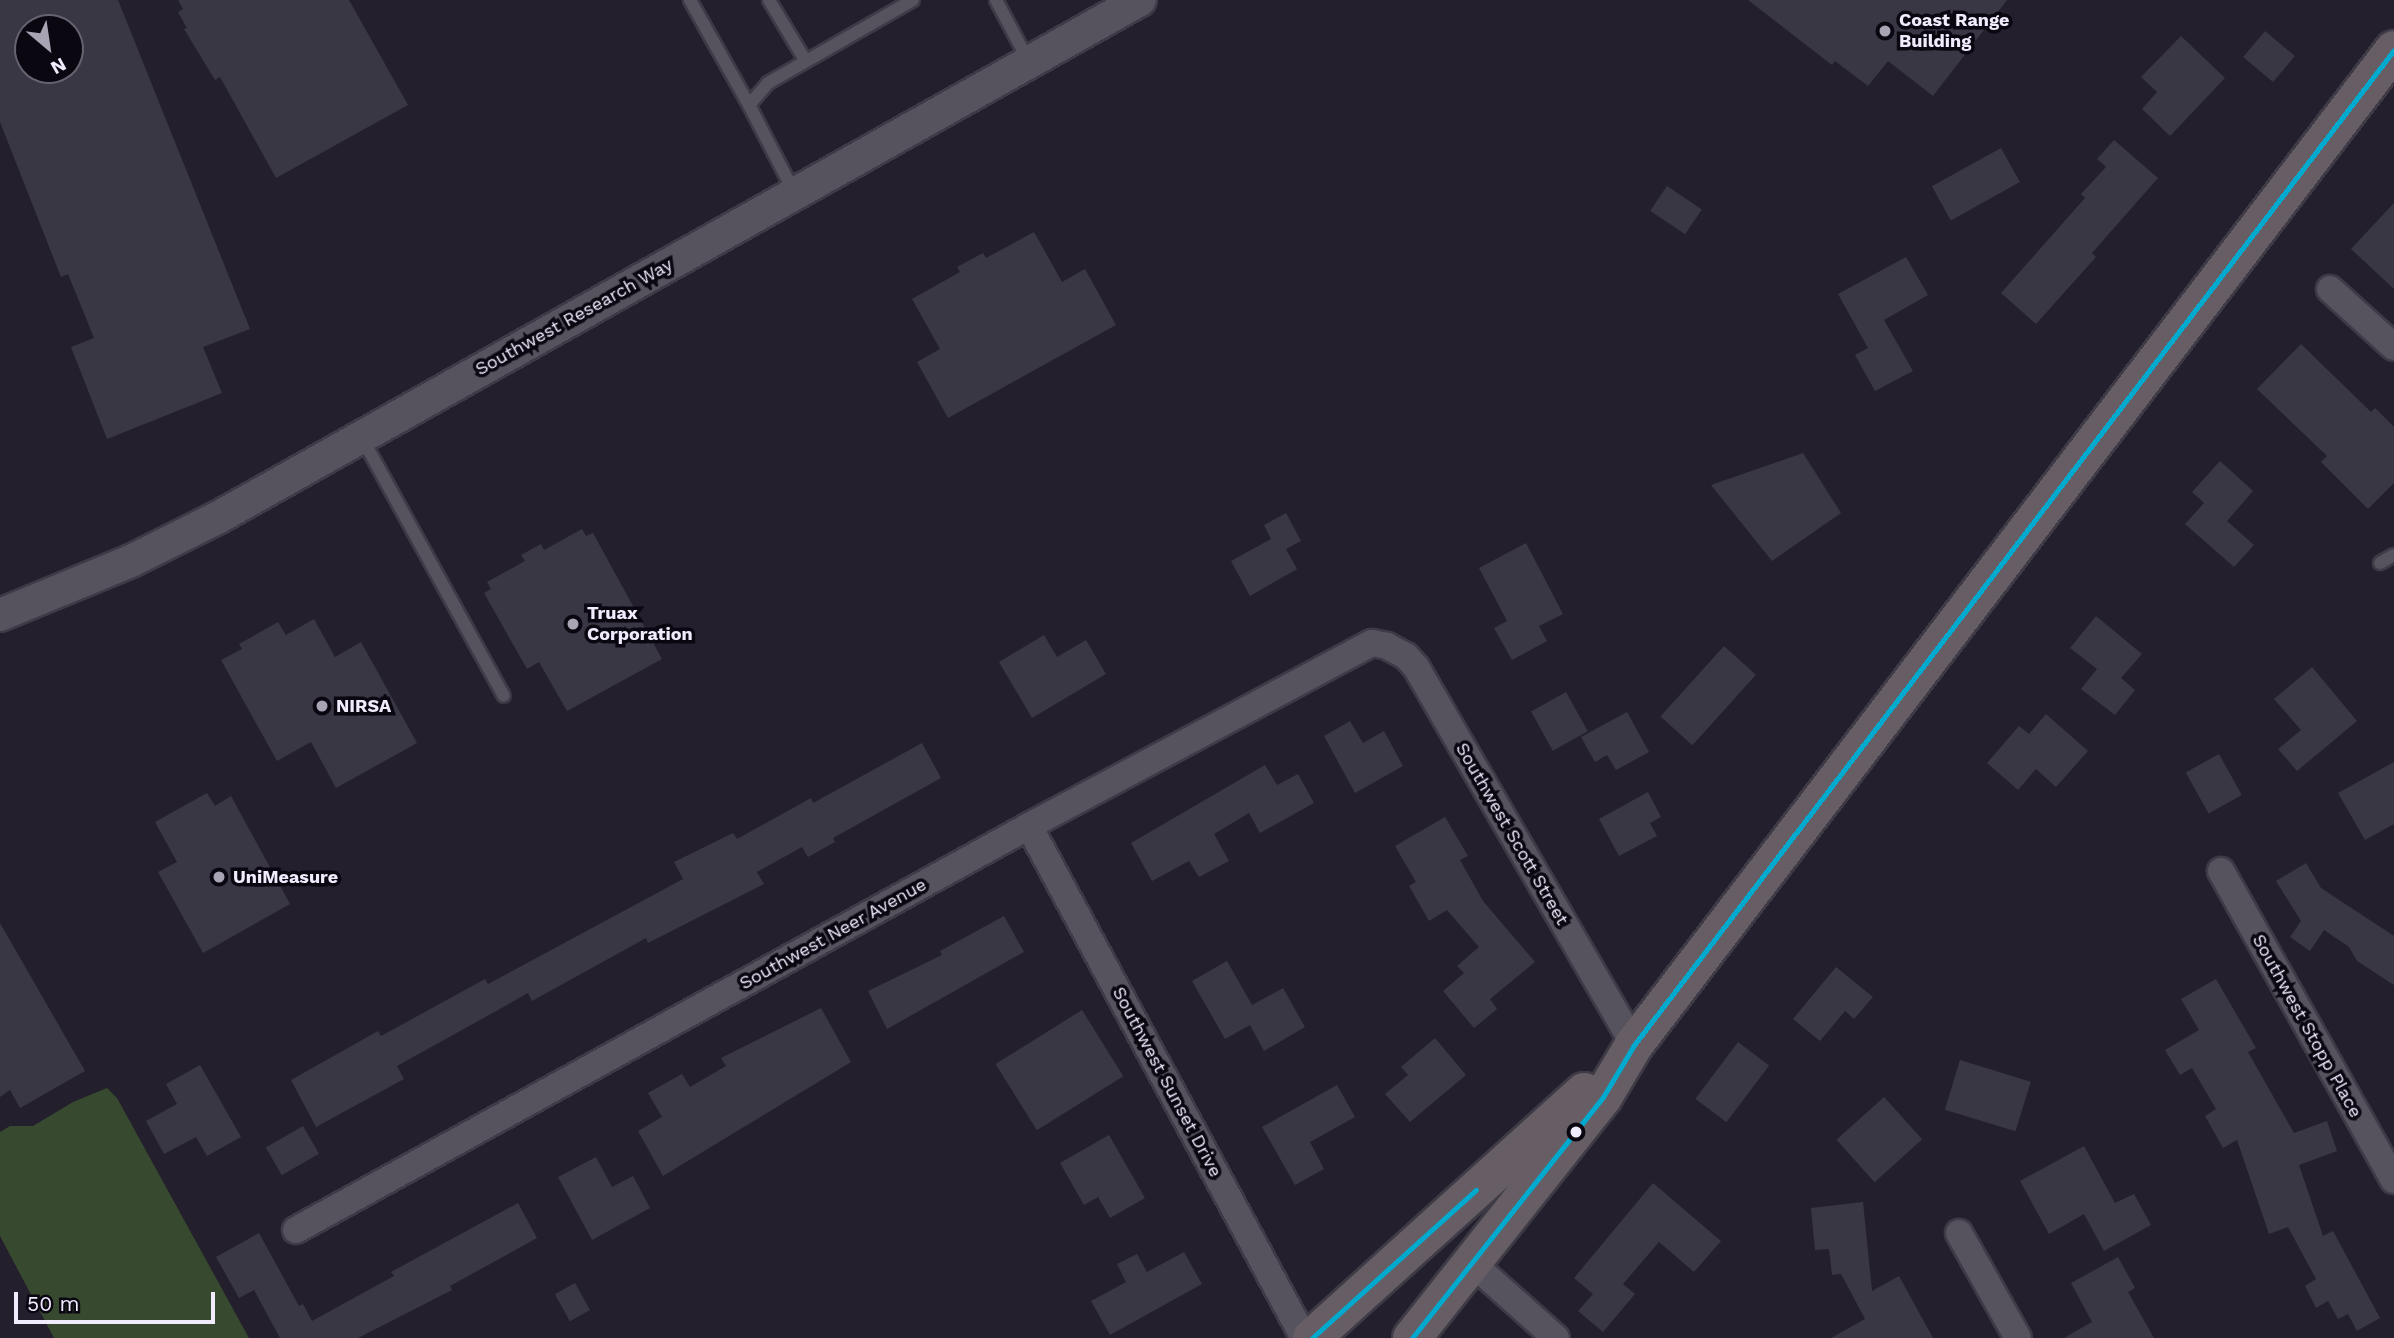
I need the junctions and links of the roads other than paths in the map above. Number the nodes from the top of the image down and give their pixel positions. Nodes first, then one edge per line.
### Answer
1 (690, 0) edge
2 (769, 0) edge
3 (913, 0) edge
4 (996, 0) edge
5 (1140, 0) edge
6 (2394, 50) edge
7 (804, 60) junction
8 (1029, 62) junction
9 (749, 105) junction
10 (794, 193) junction
11 (2330, 289) dead end
12 (2394, 348) edge
13 (361, 437) junction
14 (2394, 555) edge
15 (2380, 563) dead end
16 (0, 615) edge
17 (1372, 643) joint
18 (504, 696) dead end
19 (1029, 826) junction
20 (2221, 871) dead end
21 (1634, 1045) junction
22 (2394, 1180) edge
23 (296, 1230) dead end
24 (1959, 1233) dead end
25 (1473, 1264) junction
26 (1304, 1338) edge
27 (1312, 1338) edge
28 (1412, 1338) edge
29 (1556, 1338) edge
30 (2018, 1338) edge

1 - 9 lane
2 - 7 lane
3 - 7 lane
4 - 8 lane
5 - 8 street, Southwest Research Way
6 - 21 highway
7 - 9 lane
8 - 10 street, Southwest Research Way
9 - 10 lane
10 - 13 street, Southwest Research Way
11 - 12 street
13 - 16 street, Southwest Research Way
13 - 18 lane
14 - 15 lane
17 - 19 street, Southwest Neer Avenue
17 - 21 street, Southwest Scott Street
19 - 23 street, Southwest Neer Avenue
19 - 26 street, Southwest Sunset Drive
20 - 22 street, Southwest Stopp Place
21 - 25 highway
21 - 27 highway
24 - 30 street
25 - 28 highway
25 - 29 street

